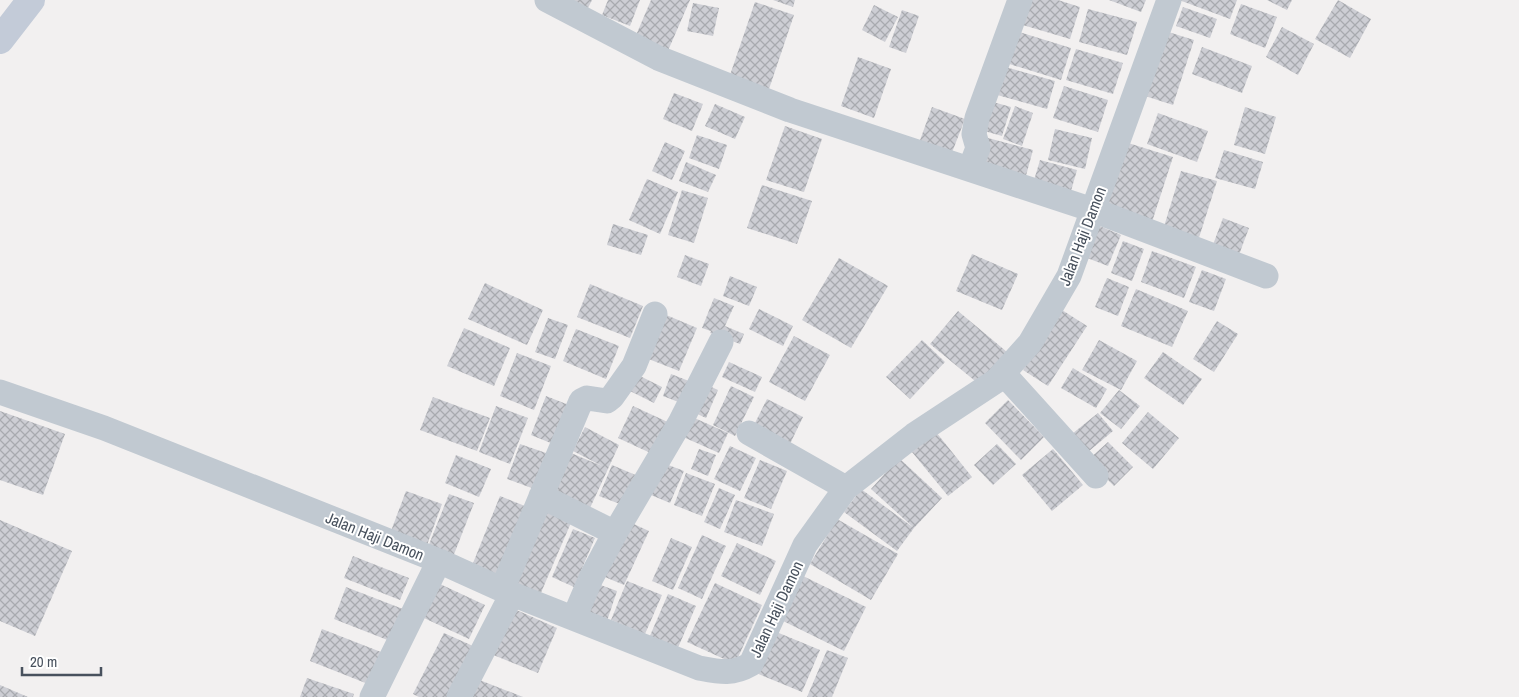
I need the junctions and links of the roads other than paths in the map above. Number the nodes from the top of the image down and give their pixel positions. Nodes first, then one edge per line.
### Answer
1 (31, 0) edge
2 (547, 0) edge
3 (1020, 0) edge
4 (1168, 0) edge
5 (0, 40) edge
6 (970, 169) junction
7 (1093, 210) junction
8 (1266, 276) dead end
9 (655, 314) dead end
10 (721, 342) dead end
11 (1003, 373) junction
12 (0, 392) edge
13 (749, 434) dead end
14 (1096, 476) dead end
15 (846, 488) junction
16 (541, 496) junction
17 (615, 533) junction
18 (439, 561) junction
19 (507, 592) junction
20 (574, 618) junction
21 (372, 697) edge
22 (459, 697) edge

1 - 5 main road
2 - 6 street
3 - 6 street
4 - 7 street, Jalan Haji Damon
6 - 7 street
7 - 8 street
7 - 11 street, Jalan Haji Damon
9 - 16 street
10 - 17 street
11 - 14 street
11 - 15 street, Jalan Haji Damon
12 - 18 street, Jalan Haji Damon
13 - 15 street
15 - 20 street, Jalan Haji Damon
16 - 17 street
16 - 19 street
17 - 20 street
18 - 19 street, Jalan Haji Damon
18 - 21 street
19 - 20 street, Jalan Haji Damon
19 - 22 street

